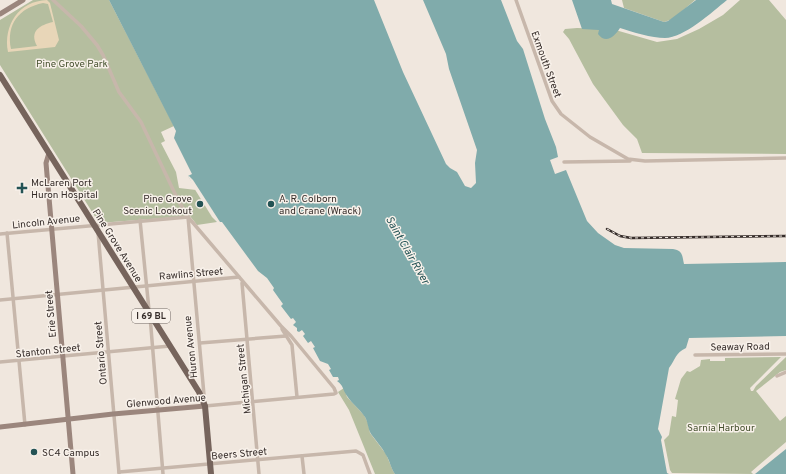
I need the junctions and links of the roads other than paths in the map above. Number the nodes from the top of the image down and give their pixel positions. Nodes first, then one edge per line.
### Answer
1 (23, 0) edge
2 (53, 0) edge
3 (516, 0) edge
4 (0, 14) edge
5 (0, 75) edge
6 (49, 153) junction
7 (786, 158) edge
8 (637, 161) junction
9 (564, 162) dead end
10 (188, 217) junction
11 (140, 220) junction
12 (51, 228) junction
13 (96, 228) junction
14 (7, 233) junction
15 (0, 234) edge
16 (239, 277) junction
17 (194, 281) junction
18 (242, 282) junction
19 (147, 285) junction
20 (132, 287) junction
21 (102, 289) junction
22 (57, 294) junction
23 (12, 298) junction
24 (0, 300) edge
25 (150, 314) junction
26 (281, 326) junction
27 (286, 336) junction
28 (247, 339) junction
29 (200, 343) junction
30 (170, 346) junction
31 (153, 348) junction
32 (107, 352) junction
33 (786, 354) edge
34 (695, 355) dead end
35 (63, 356) junction
36 (19, 361) junction
37 (0, 362) edge
38 (786, 372) edge
39 (777, 376) dead end
40 (297, 397) junction
41 (253, 402) junction
42 (205, 406) junction
43 (158, 410) junction
44 (113, 414) junction
45 (68, 420) junction
46 (25, 425) junction
47 (0, 427) edge
48 (302, 456) junction
49 (258, 460) junction
50 (210, 464) junction
51 (163, 468) junction
52 (119, 473) edge
53 (73, 474) edge
54 (164, 474) edge
55 (211, 474) edge
56 (259, 474) edge
57 (304, 474) edge
58 (370, 474) edge

1 - 4 street
2 - 10 street
3 - 8 street, Exmouth Street
5 - 6 main road, Pine Grove Avenue / I 69 BL
6 - 12 street, Erie Street
6 - 13 main road, Pine Grove Avenue / I 69 BL
7 - 8 street, Exmouth Street
8 - 9 street, Exmouth Street
10 - 11 street, Lincoln Avenue
10 - 16 street
10 - 17 street, Huron Avenue
11 - 13 street, Lincoln Avenue
11 - 19 street
12 - 13 street, Lincoln Avenue
12 - 14 street, Lincoln Avenue
12 - 22 street, Erie Street
13 - 20 main road, Pine Grove Avenue / I 69 BL
13 - 21 street, Ontario Street
14 - 15 street, Lincoln Avenue
14 - 23 street
16 - 17 street, Rawlins Street
16 - 18 street
17 - 19 street, Rawlins Street
17 - 29 street, Huron Avenue
18 - 26 street
18 - 28 street, Michigan Street
19 - 20 street, Rawlins Street
19 - 25 street
20 - 21 street, Rawlins Street
20 - 25 main road, Pine Grove Avenue / I 69 BL
21 - 22 street, Rawlins Street
21 - 32 street, Ontario Street
22 - 23 street, Rawlins Street
22 - 35 street, Erie Street
23 - 24 street, Rawlins Street
23 - 36 street
25 - 30 main road, Pine Grove Avenue / I 69 BL
25 - 31 street
26 - 27 street
26 - 40 street, Glenwood Avenue
27 - 28 street
27 - 40 street
28 - 29 street
28 - 41 street, Michigan Street
29 - 42 street, Huron Avenue
30 - 31 street, Stanton Street
30 - 42 main road, Pine Grove Avenue / I 69 BL
31 - 32 street, Stanton Street
31 - 43 street
32 - 35 street, Stanton Street
32 - 44 street, Ontario Street
33 - 34 street, Seaway Road
35 - 36 street, Stanton Street
35 - 45 street, Erie Street
36 - 37 street, Stanton Street
36 - 46 street
38 - 39 street
40 - 41 street, Glenwood Avenue
41 - 42 street, Glenwood Avenue
41 - 49 street, Michigan Street
42 - 43 street, Glenwood Avenue
42 - 50 main road, Huron Avenue / I 69 BL
43 - 44 street, Glenwood Avenue
43 - 51 street
44 - 45 street, Glenwood Avenue
44 - 52 street, Ontario Street
45 - 46 street, Glenwood Avenue
45 - 53 street, Erie Street
46 - 47 street, Glenwood Avenue
48 - 49 street, Beers Street
48 - 57 street
48 - 58 street, Beers Street
49 - 50 street, Beers Street
49 - 56 street, Michigan Street
50 - 51 street, Beers Street
50 - 55 main road, Huron Avenue / I 69 BL
51 - 52 street, Beers Street
51 - 54 street

